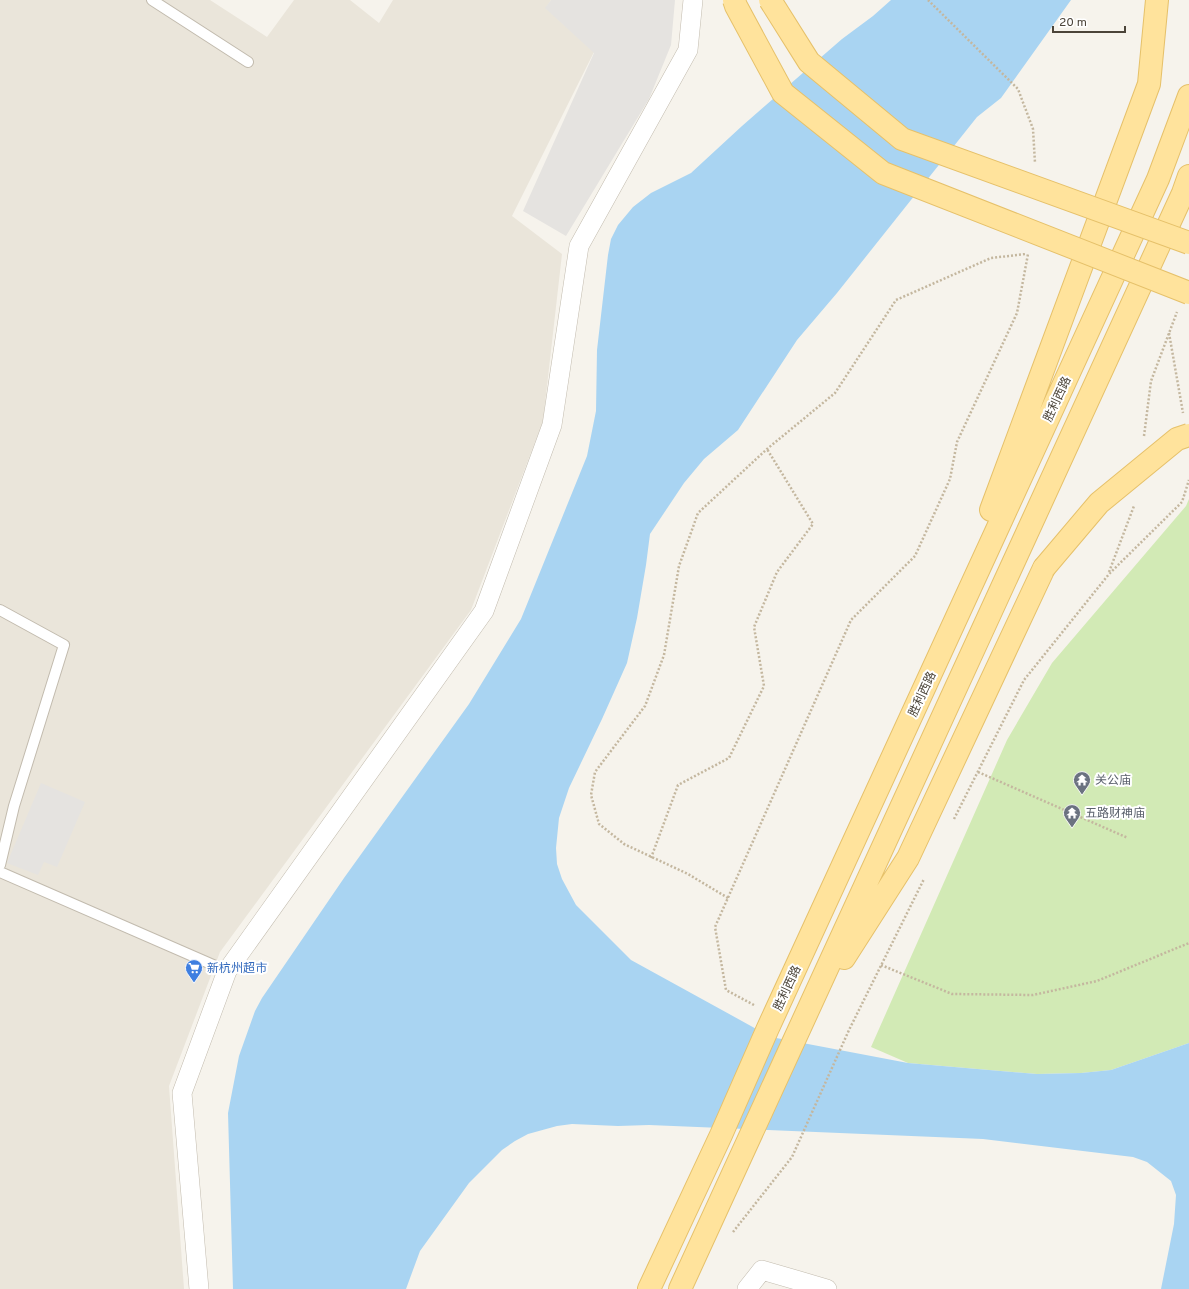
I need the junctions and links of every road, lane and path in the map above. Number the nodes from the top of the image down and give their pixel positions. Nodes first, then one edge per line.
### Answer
1 (152, 0) edge
2 (693, 0) edge
3 (734, 0) edge
4 (770, 0) edge
5 (928, 0) edge
6 (1157, 0) edge
7 (248, 62) dead end
8 (1189, 96) edge
9 (1035, 168) dead end
10 (1189, 176) edge
11 (1189, 243) edge
12 (1029, 246) dead end
13 (1028, 254) junction
14 (1189, 293) edge
15 (1168, 333) dead end
16 (1186, 426) edge
17 (767, 449) junction
18 (1189, 480) edge
19 (0, 610) edge
20 (932, 672) junction
21 (978, 772) junction
22 (954, 820) dead end
23 (1128, 838) dead end
24 (651, 858) junction
25 (0, 865) edge
26 (0, 872) edge
27 (926, 875) dead end
28 (728, 898) junction
29 (1189, 943) edge
30 (881, 965) junction
31 (227, 971) junction
32 (771, 1022) junction
33 (798, 1030) junction
34 (731, 1235) dead end
35 (199, 1289) edge
36 (649, 1289) edge
37 (680, 1289) edge
38 (747, 1289) edge
39 (827, 1289) edge

1 - 7 lane
2 - 31 street
3 - 14 main road, bridge
4 - 11 main road, bridge
5 - 9 path
6 - 20 main road
8 - 20 main road, 胜利西路
10 - 33 main road
12 - 13 path
13 - 17 path
13 - 28 path
15 - 16 path
16 - 33 main road, bridge
17 - 24 path
17 - 24 path
18 - 21 path
19 - 25 lane
20 - 32 main road, 胜利西路
21 - 22 path
21 - 23 path
24 - 28 path
26 - 31 lane
27 - 30 path
28 - 32 path
29 - 30 path
30 - 34 path
31 - 35 street
32 - 36 main road, 胜利西路
33 - 37 main road
38 - 39 street

